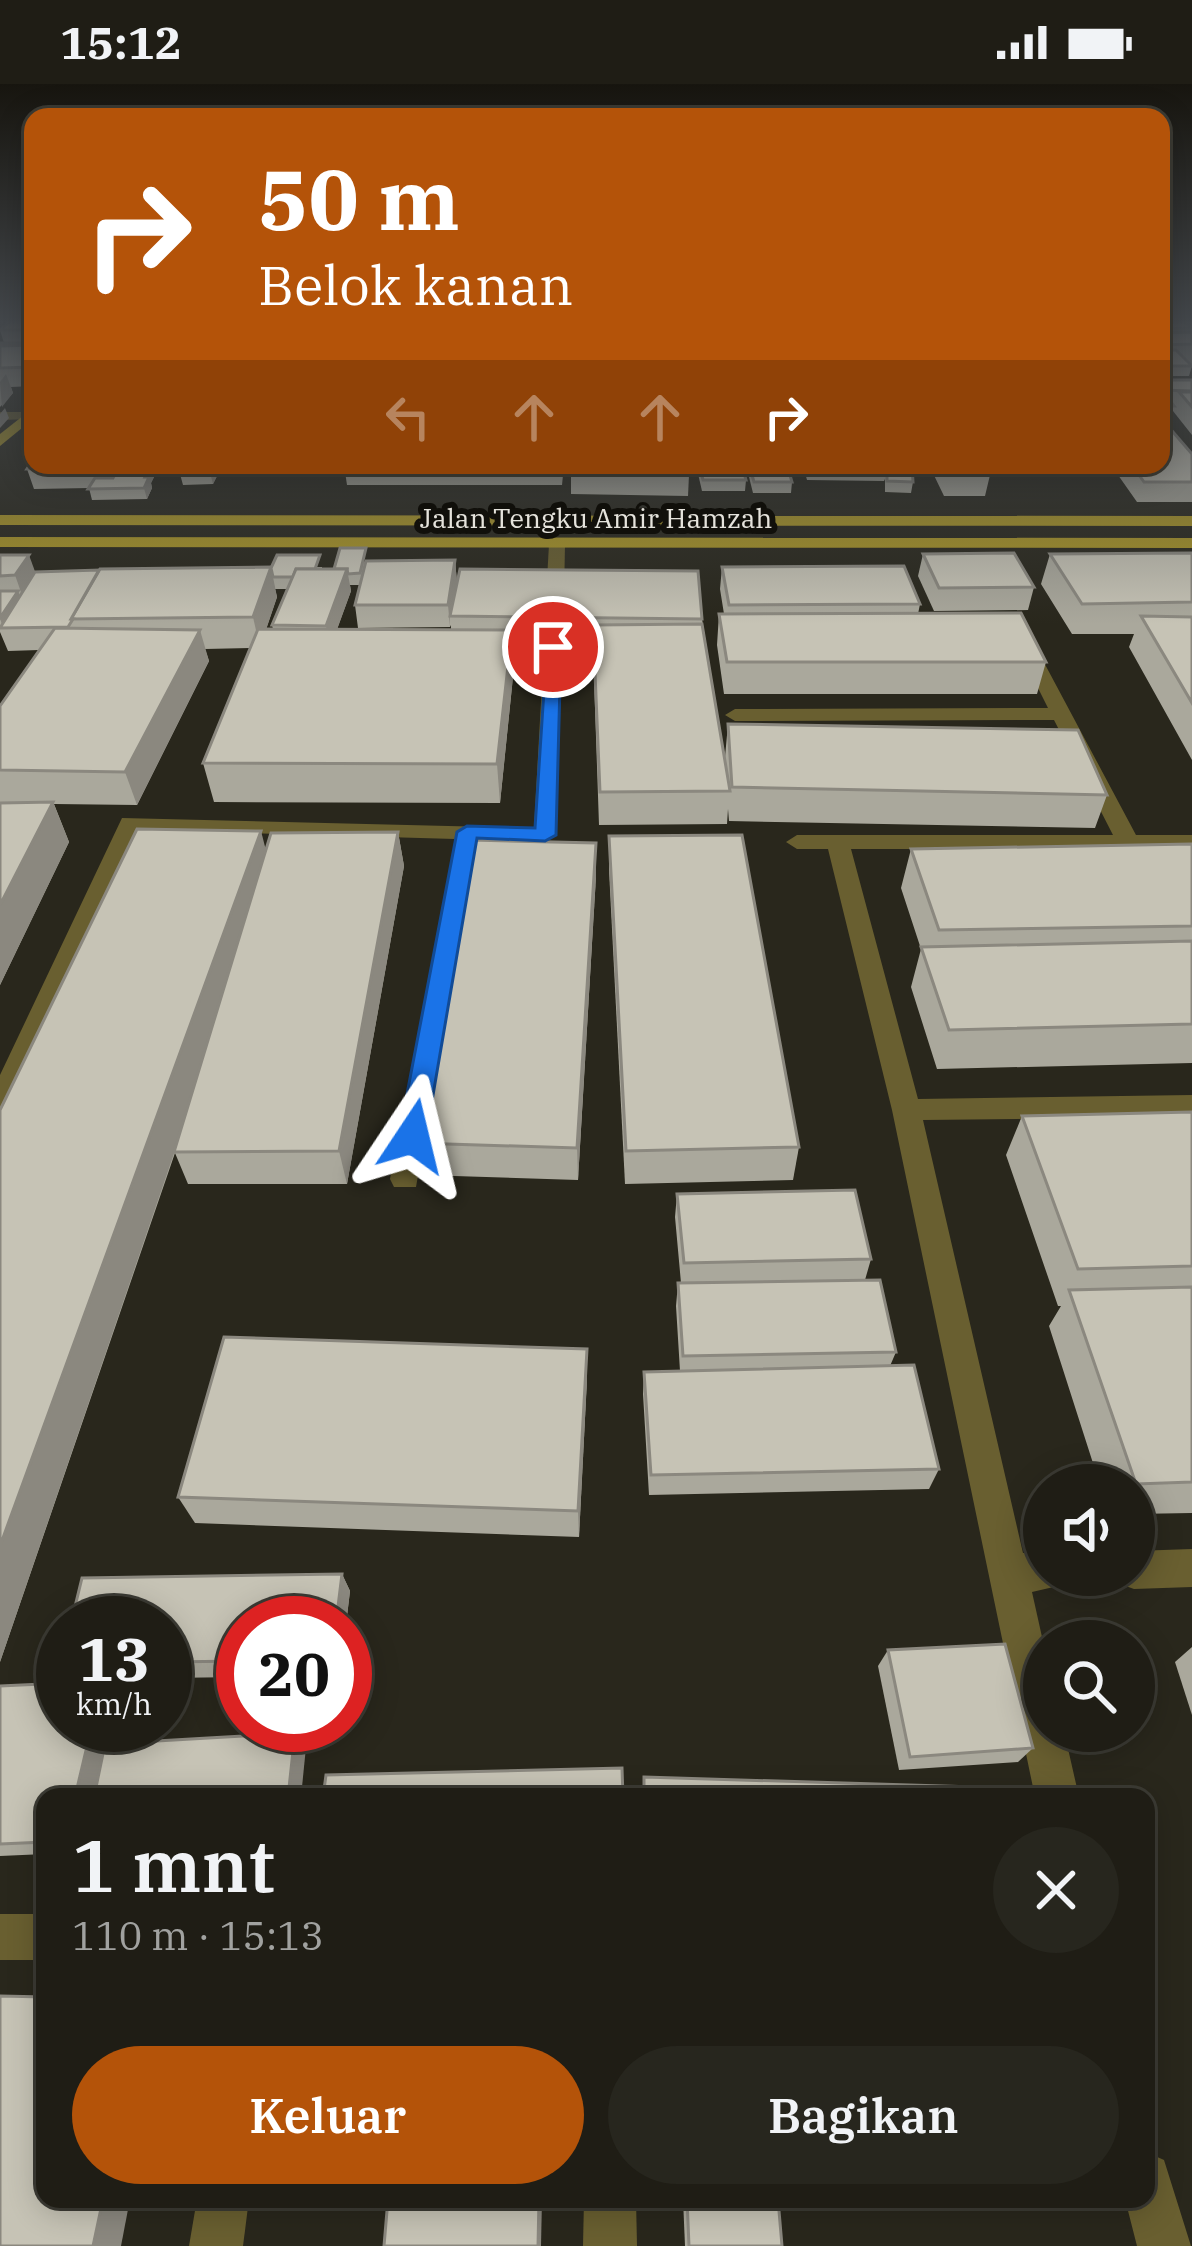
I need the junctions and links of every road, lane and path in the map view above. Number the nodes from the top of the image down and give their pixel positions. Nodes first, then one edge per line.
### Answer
1 (0, 520) edge
2 (1046, 520) junction
3 (1192, 521) edge
4 (0, 542) edge
5 (1058, 543) junction
6 (1192, 543) edge
7 (557, 544) junction
8 (555, 598) edge
9 (1017, 629) edge
10 (553, 647) edge
11 (1061, 714) junction
12 (735, 715) dead end
13 (467, 832) junction
14 (797, 842) dead end
15 (838, 842) junction
16 (1129, 842) junction
17 (1192, 842) edge
18 (0, 1106) edge
19 (1192, 1106) edge
20 (906, 1110) junction
21 (405, 1180) dead end
22 (1023, 1553) edge
23 (1192, 1568) edge
24 (1155, 1569) edge
25 (1031, 1596) edge
26 (1056, 1788) edge
27 (0, 1937) edge
28 (36, 1937) edge
29 (222, 2208) edge
30 (610, 2208) edge
31 (1154, 2208) edge
32 (216, 2246) edge
33 (610, 2246) edge
34 (1164, 2246) edge

1 - 2 main road, Jalan Tengku Amir Hamzah
2 - 3 main road, Jalan Tengku Amir Hamzah
2 - 5 main road
4 - 7 main road, Jalan Tengku Amir Hamzah
5 - 6 main road, Jalan Tengku Amir Hamzah
5 - 7 main road, Jalan Tengku Amir Hamzah
7 - 8 street
9 - 11 street
10 - 13 street
11 - 12 street
11 - 16 street
13 - 18 street
13 - 21 street
14 - 15 street
15 - 16 street
15 - 20 street
16 - 17 street
19 - 20 street
20 - 22 street
23 - 24 street
25 - 26 street
27 - 28 street
29 - 32 street
30 - 33 street
31 - 34 street

